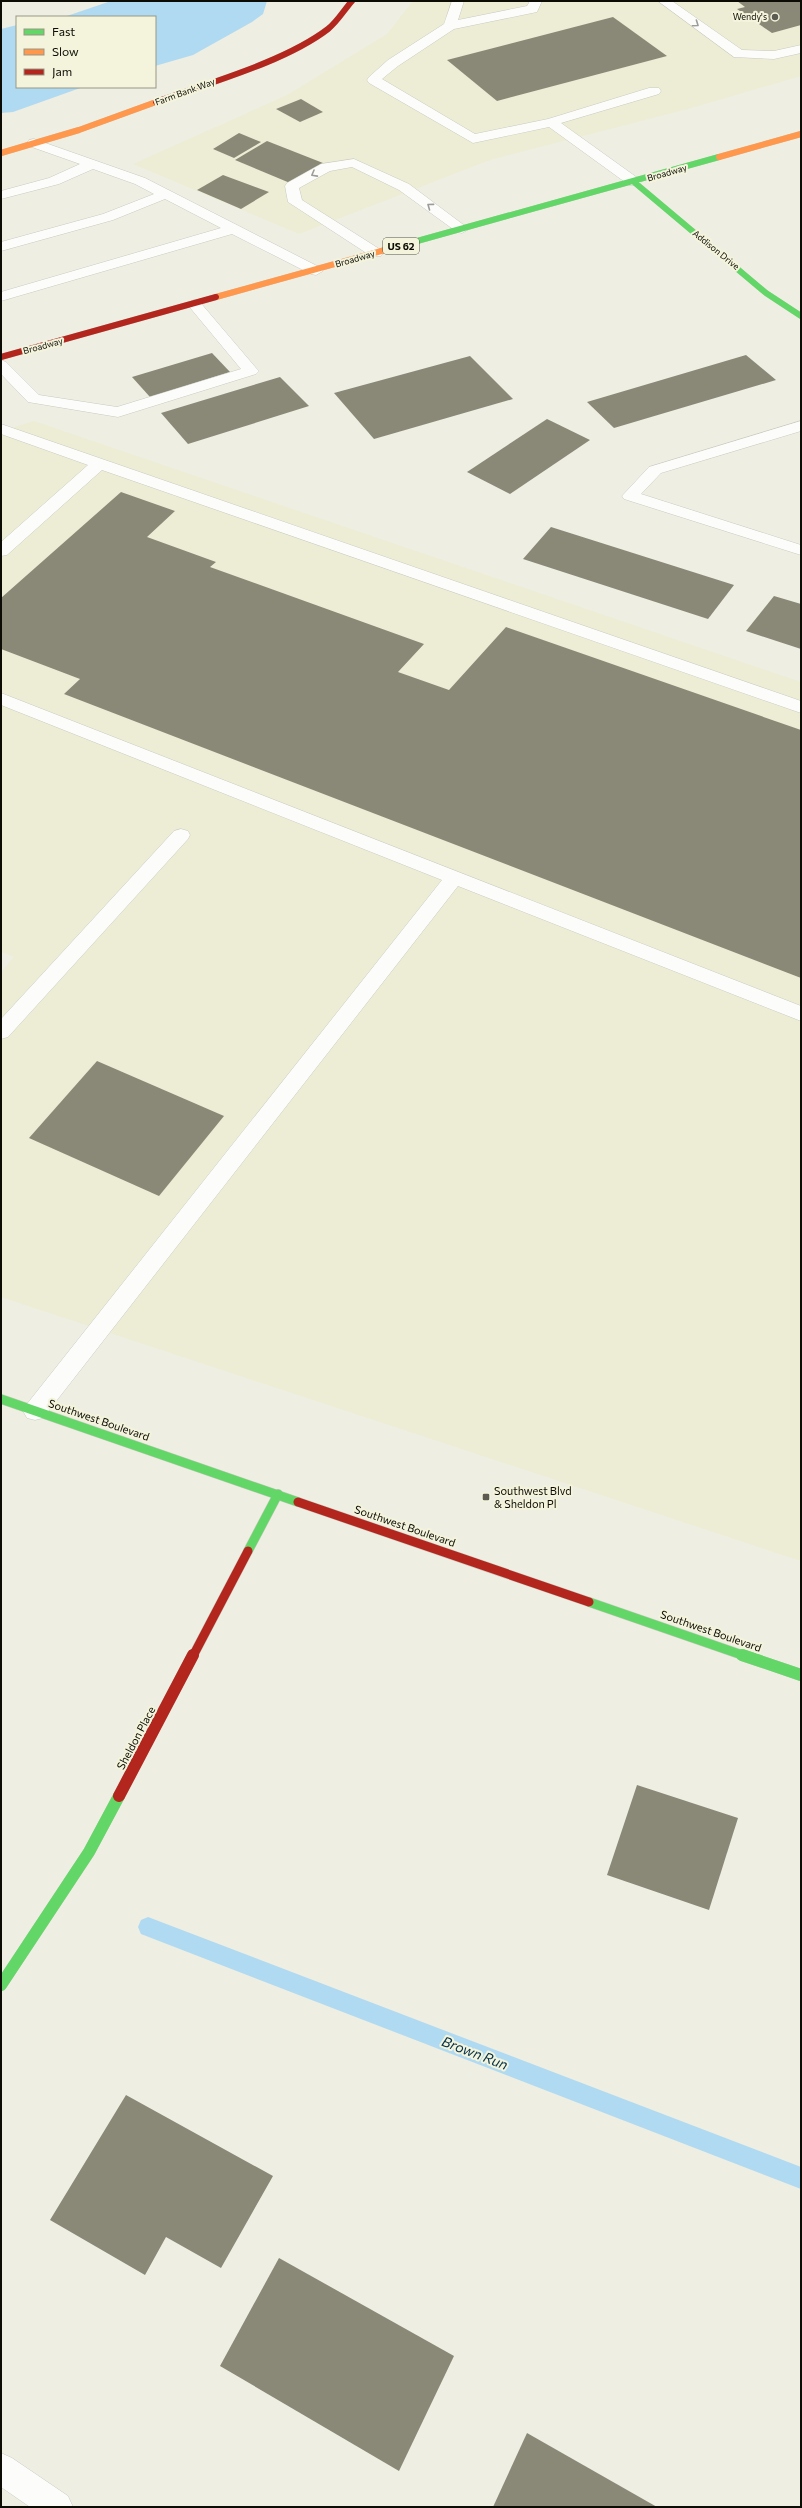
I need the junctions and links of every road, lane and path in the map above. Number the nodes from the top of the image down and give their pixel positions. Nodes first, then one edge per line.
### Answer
1 (352, 1) edge
2 (458, 1) edge
3 (536, 1) edge
4 (664, 1) edge
5 (450, 26) junction
6 (801, 49) edge
7 (654, 91) dead end
8 (551, 122) junction
9 (801, 134) edge
10 (34, 143) junction
11 (1, 153) edge
12 (92, 164) junction
13 (634, 182) junction
14 (166, 194) junction
15 (1, 195) edge
16 (233, 229) junction
17 (462, 229) junction
18 (1, 248) edge
19 (376, 253) junction
20 (316, 271) junction
21 (1, 297) edge
22 (194, 304) junction
23 (801, 316) edge
24 (1, 357) edge
25 (1, 365) edge
26 (801, 426) edge
27 (1, 429) edge
28 (99, 464) junction
29 (801, 550) edge
30 (1, 551) edge
31 (1, 699) edge
32 (801, 708) edge
33 (181, 836) dead end
34 (454, 878) junction
35 (801, 1014) edge
36 (1, 1032) edge
37 (1, 1399) edge
38 (35, 1411) junction
39 (278, 1494) junction
40 (801, 1675) edge
41 (1, 1985) edge
42 (1, 2469) edge
43 (57, 2507) edge

1 - 10 street, Farm Bank Way
2 - 5 street
3 - 5 street
4 -> 6 street
5 - 8 street
7 - 8 street
8 - 13 street
9 - 13 street, Broadway / US 62
10 - 11 street, Farm Bank Way
10 - 12 street
12 - 14 street
12 - 15 street
13 - 17 street, Broadway / US 62
13 - 23 street, Addison Drive
14 - 16 street
14 - 18 street
16 - 20 street
16 - 21 street
17 - 19 street, Broadway / US 62
17 -> 19 street
19 - 20 street, Broadway / US 62
20 - 22 street, Broadway / US 62
22 - 24 street, Broadway / US 62
22 - 25 street
26 - 29 street
27 - 28 street
28 - 30 street
28 - 32 street
31 - 34 street
33 - 36 street
34 - 35 street
34 - 38 street
37 - 38 street, Southwest Boulevard
38 - 39 street, Southwest Boulevard
39 - 40 street, Southwest Boulevard
39 - 41 street, Sheldon Place
42 - 43 street

